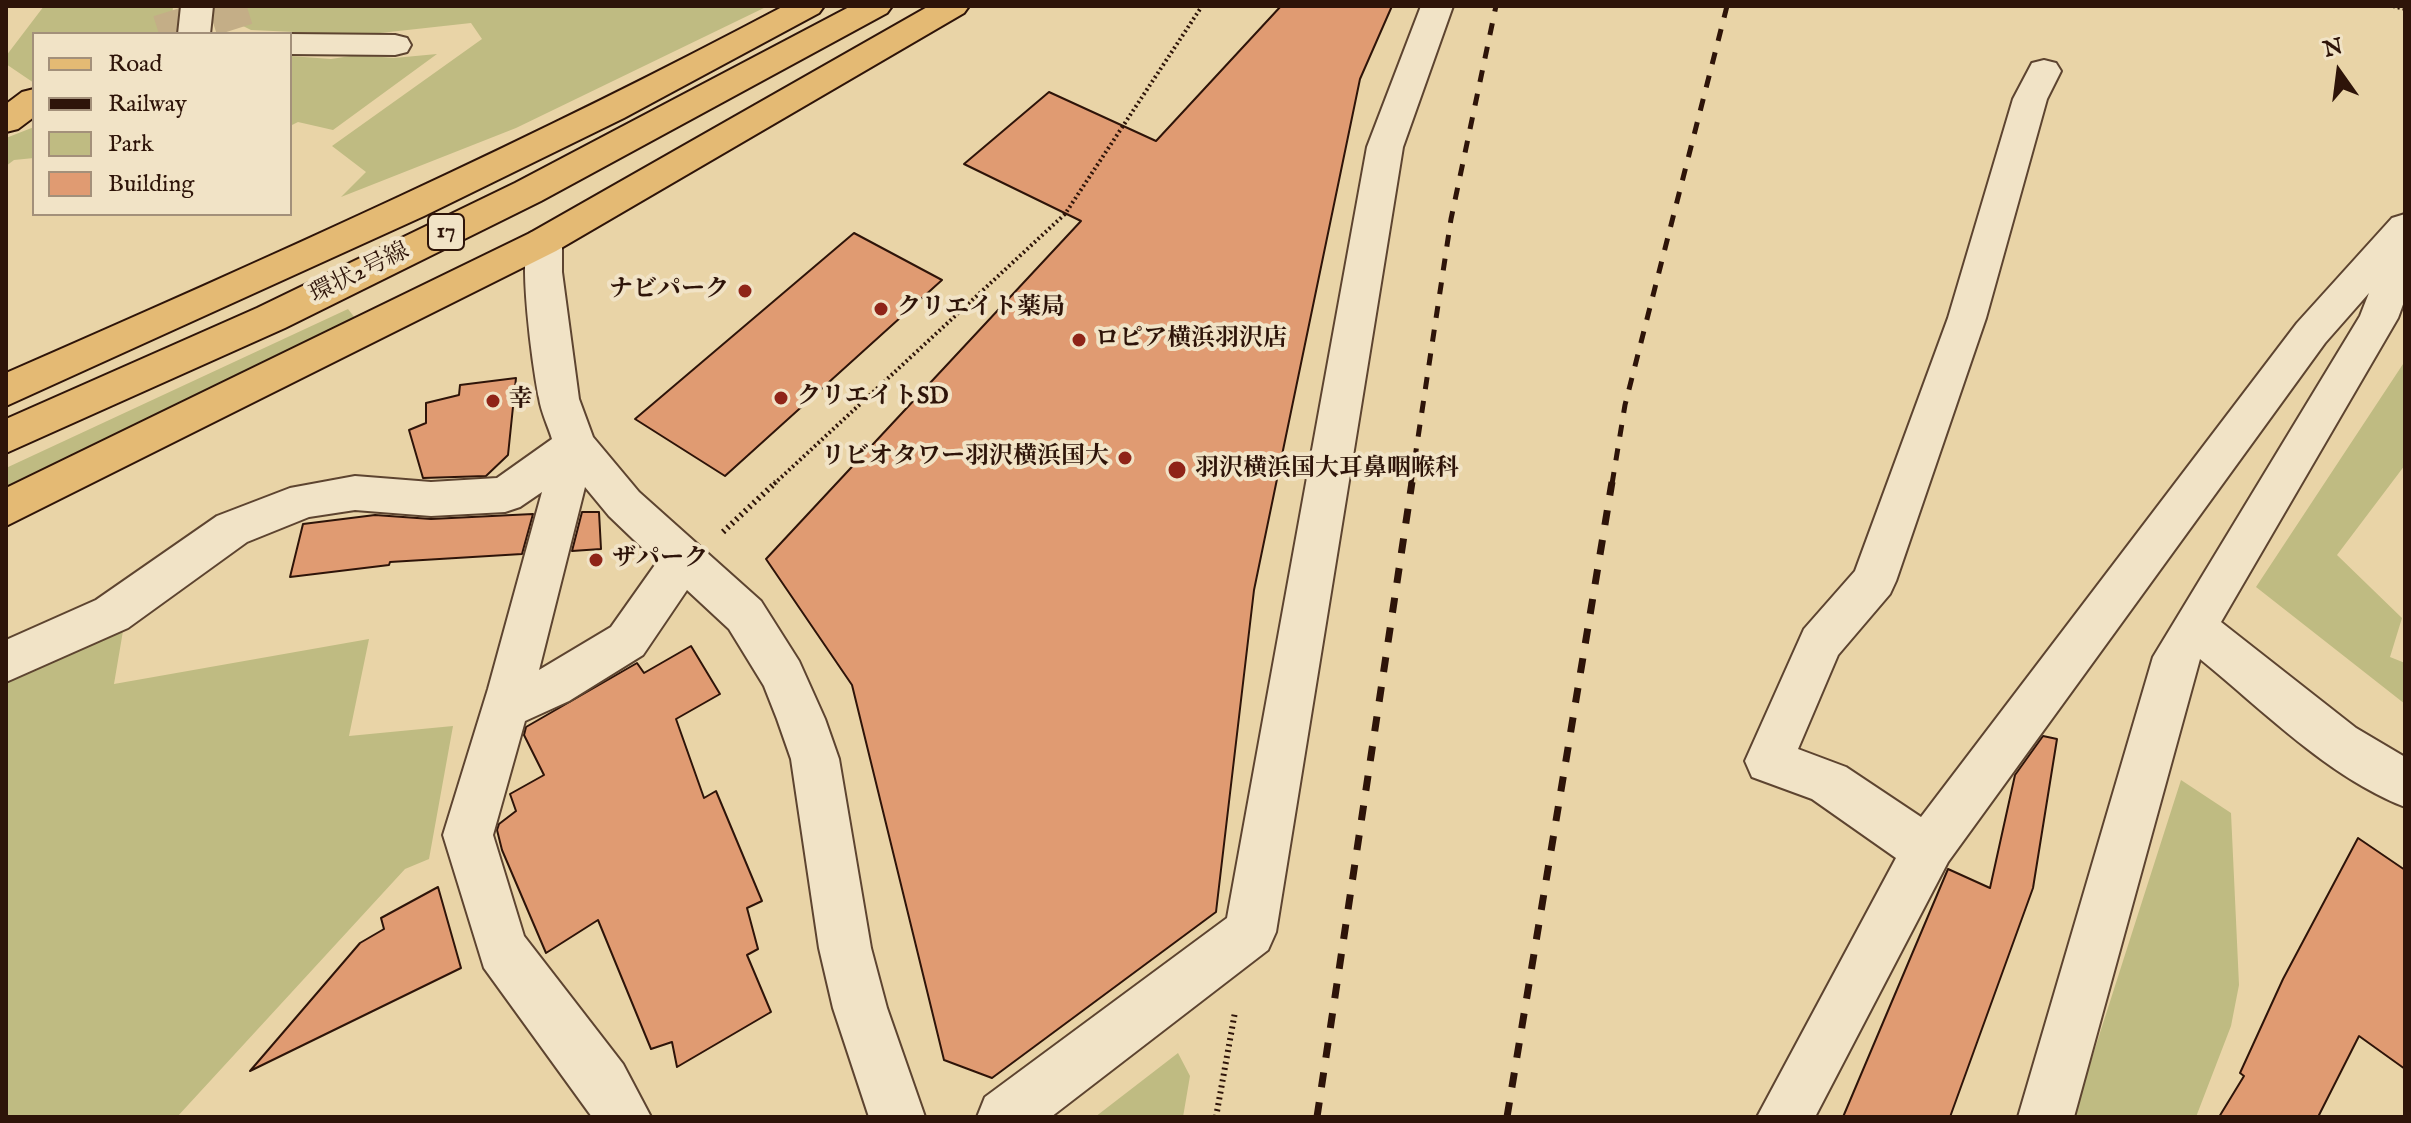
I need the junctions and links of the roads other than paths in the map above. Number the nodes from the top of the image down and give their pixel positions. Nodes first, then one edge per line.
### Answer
1 (197, 6) edge
2 (808, 6) edge
3 (876, 6) edge
4 (953, 6) edge
5 (1437, 6) edge
6 (194, 32) edge
7 (292, 44) edge
8 (395, 45) dead end
9 (2044, 71) dead end
10 (32, 102) edge
11 (6, 121) edge
12 (2405, 227) edge
13 (543, 242) junction
14 (2405, 244) edge
15 (6, 390) edge
16 (6, 437) edge
17 (575, 445) junction
18 (6, 508) edge
19 (702, 547) junction
20 (2194, 627) junction
21 (6, 662) edge
22 (505, 708) junction
23 (2405, 784) edge
24 (1927, 850) junction
25 (623, 1117) edge
26 (897, 1117) edge
27 (1005, 1117) edge
28 (1785, 1117) edge
29 (2046, 1117) edge

1 - 6 street
2 - 15 main road, 環状2号線 / 17
3 - 16 main road, 環状2号線 / 17
4 - 13 main road
5 - 27 street
7 - 8 street
9 - 24 street
10 - 11 main road
12 - 24 street
13 - 17 street
13 - 18 main road
14 - 20 street
17 - 19 street
17 - 21 street
17 - 22 street
19 - 22 street
19 - 26 street
20 - 23 street
20 - 29 street
22 - 25 street
24 - 28 street

